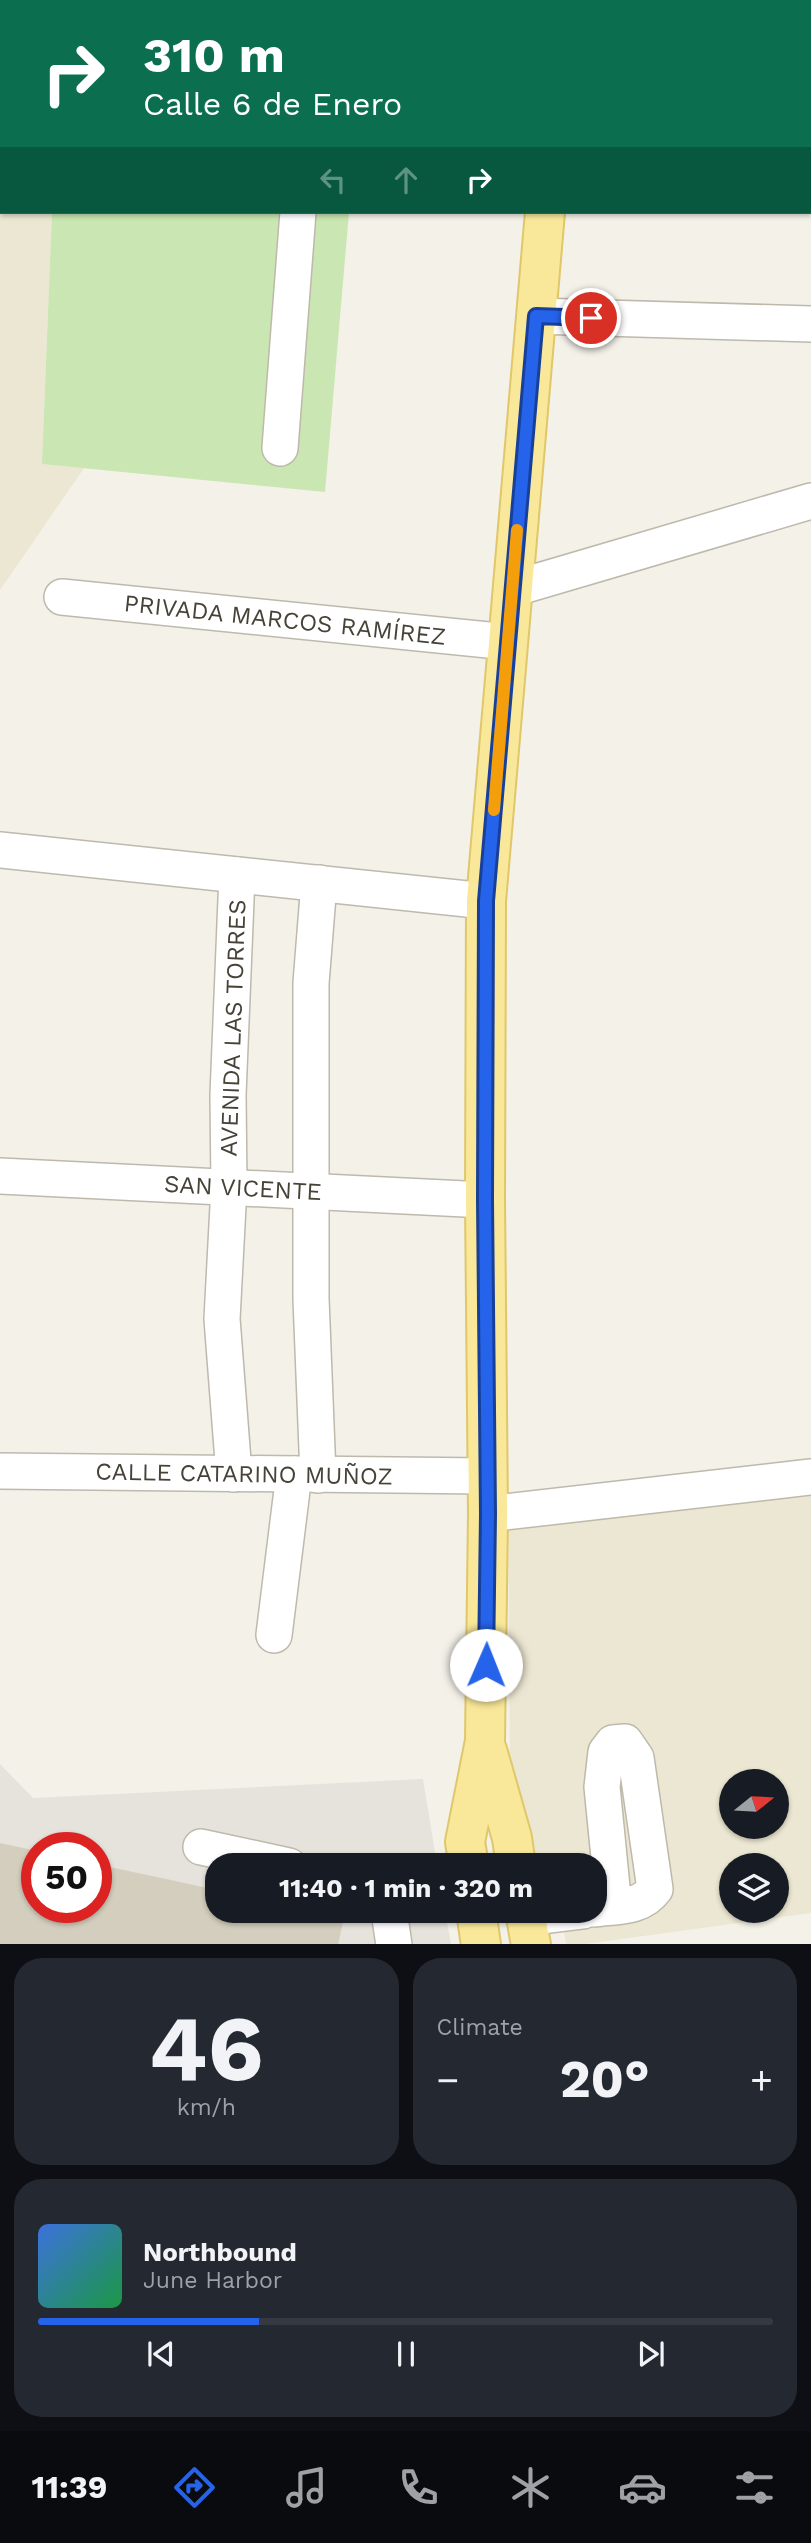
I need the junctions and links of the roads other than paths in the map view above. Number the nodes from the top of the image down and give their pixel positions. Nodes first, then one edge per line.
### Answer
1 (298, 214) edge
2 (545, 214) edge
3 (536, 316) junction
4 (811, 324) edge
5 (280, 448) dead end
6 (811, 501) edge
7 (512, 589) junction
8 (62, 597) dead end
9 (508, 642) junction
10 (0, 850) edge
11 (237, 875) junction
12 (319, 883) junction
13 (486, 901) junction
14 (0, 1176) edge
15 (229, 1186) junction
16 (311, 1192) junction
17 (485, 1200) junction
18 (0, 1471) edge
19 (234, 1474) junction
20 (306, 1474) junction
21 (487, 1476) junction
22 (811, 1478) edge
23 (488, 1514) junction
24 (275, 1635) dead end
25 (485, 1741) junction
26 (201, 1847) dead end
27 (229, 1853) edge
28 (467, 1853) edge
29 (514, 1853) edge
30 (371, 1923) edge
31 (391, 1923) edge
32 (478, 1923) edge
33 (370, 1944) edge
34 (394, 1944) edge
35 (481, 1944) edge

1 - 5 street
2 - 3 main road
3 - 4 street
3 - 7 main road
6 - 7 street
7 - 9 main road
8 - 9 street, PRIVADA MARCOS RAMÍREZ
9 - 13 main road
10 - 11 street
11 - 12 street
11 - 15 street, AVENIDA LAS TORRES
12 - 13 street
12 - 16 street
13 - 17 main road
14 - 15 street, SAN VICENTE
15 - 16 street, SAN VICENTE
15 - 19 street, AVENIDA LAS TORRES
16 - 17 street, SAN VICENTE
16 - 20 street
17 - 21 main road
18 - 19 street, CALLE CATARINO MUÑOZ
19 - 20 street, CALLE CATARINO MUÑOZ
20 - 21 street, CALLE CATARINO MUÑOZ
20 - 24 street
21 - 23 main road
22 - 23 street
23 - 25 main road
25 - 28 main road
25 - 29 main road
26 - 27 street
30 - 33 street
31 - 34 street
32 - 35 main road

